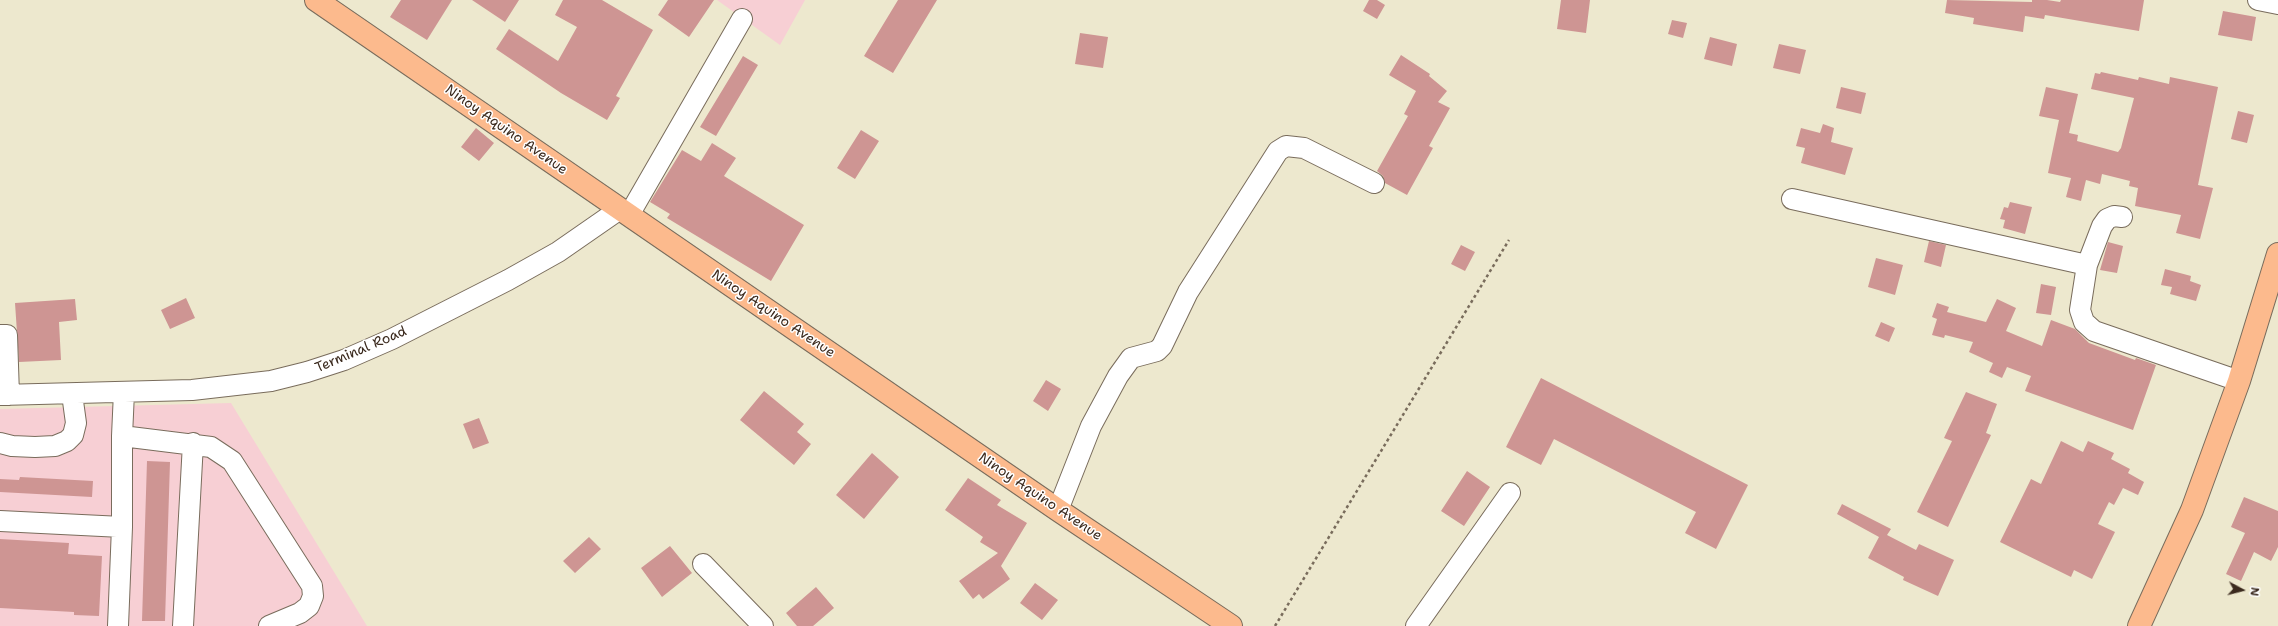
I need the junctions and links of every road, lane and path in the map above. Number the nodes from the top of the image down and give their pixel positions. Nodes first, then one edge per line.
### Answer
1 (316, 0) edge
2 (2258, 0) edge
3 (2278, 4) edge
4 (742, 19) dead end
5 (1374, 183) dead end
6 (1792, 199) dead end
7 (624, 212) junction
8 (2122, 217) dead end
9 (1509, 240) dead end
10 (2278, 254) edge
11 (2088, 265) junction
12 (0, 335) edge
13 (2239, 381) junction
14 (124, 392) junction
15 (72, 394) junction
16 (4, 395) edge
17 (122, 436) junction
18 (0, 443) edge
19 (193, 443) junction
20 (1510, 493) dead end
21 (1058, 510) junction
22 (0, 521) edge
23 (122, 527) junction
24 (704, 564) dead end
25 (118, 626) edge
26 (183, 626) edge
27 (269, 626) edge
28 (762, 626) edge
29 (1231, 626) edge
30 (1275, 626) edge
31 (1416, 626) edge
32 (2138, 626) edge

1 - 7 main road, Ninoy Aquino Avenue
2 - 3 street
4 - 7 street
5 - 21 street
6 - 11 street
7 - 14 street, Terminal Road
7 - 21 main road, Ninoy Aquino Avenue
8 - 11 street
9 - 30 path
10 - 13 main road
11 - 13 street
12 - 16 street
13 - 32 main road
14 - 15 street, Terminal Road
14 - 17 street
15 - 16 street, Terminal Road
15 - 18 street
17 - 19 street
17 - 23 street
19 - 26 street
19 - 27 street
20 - 31 street
21 - 29 main road, Ninoy Aquino Avenue
22 - 23 street
23 - 25 street
24 - 28 street

